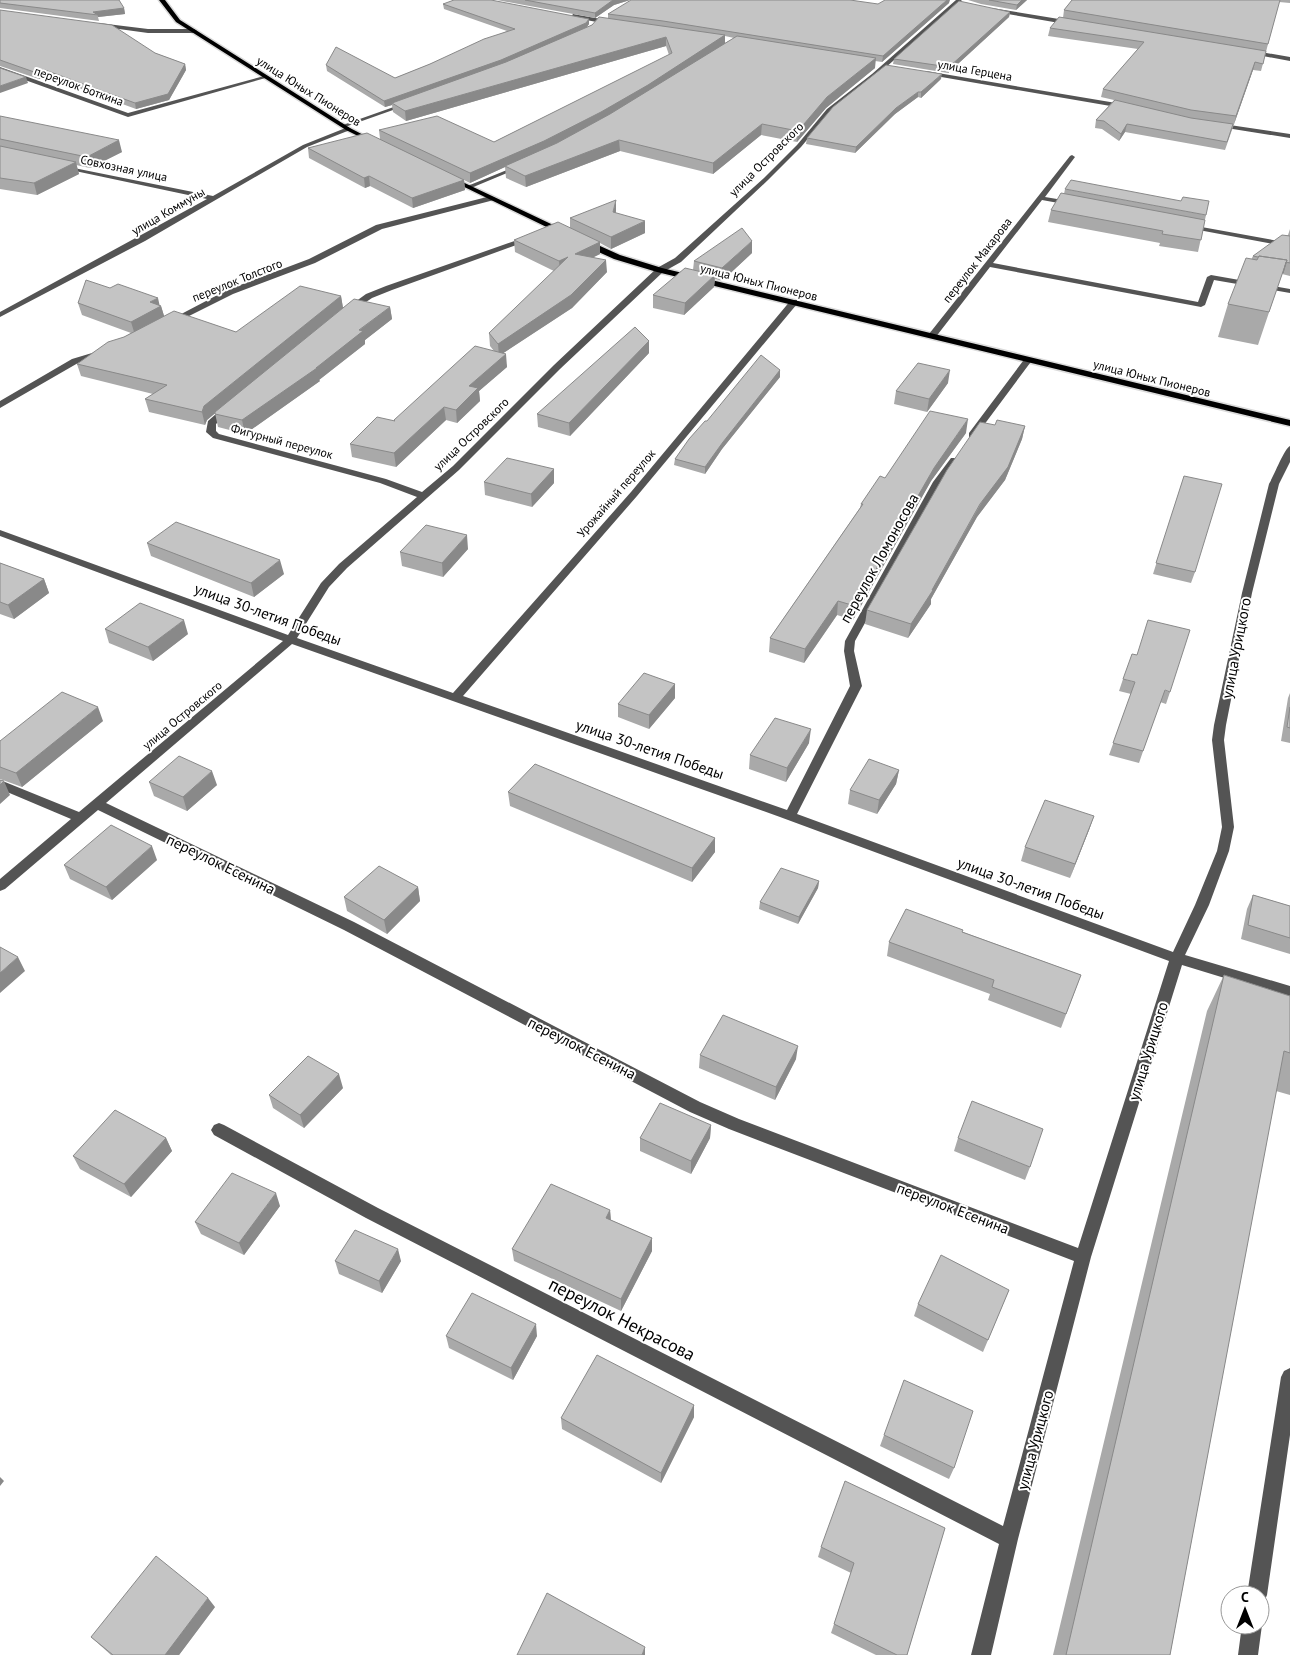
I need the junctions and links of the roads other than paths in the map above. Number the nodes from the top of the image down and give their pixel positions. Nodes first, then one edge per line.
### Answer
1 (162, 0) edge
2 (959, 1) edge
3 (981, 8) edge
4 (607, 15) edge
5 (569, 16) edge
6 (598, 22) junction
7 (90, 24) edge
8 (622, 24) edge
9 (1077, 24) edge
10 (593, 28) edge
11 (194, 31) junction
12 (1242, 51) edge
13 (1290, 58) edge
14 (0, 69) edge
15 (923, 73) edge
16 (266, 77) junction
17 (413, 102) edge
18 (1134, 109) edge
19 (1207, 124) edge
20 (345, 128) junction
21 (1290, 136) edge
22 (384, 146) edge
23 (1072, 157) dead end
24 (529, 163) edge
25 (56, 165) edge
26 (445, 176) edge
27 (469, 187) junction
28 (214, 198) junction
29 (491, 198) junction
30 (1040, 198) junction
31 (1079, 206) edge
32 (1175, 224) edge
33 (554, 227) junction
34 (572, 236) edge
35 (581, 240) edge
36 (1290, 245) edge
37 (988, 264) junction
38 (660, 270) junction
39 (1290, 291) edge
40 (794, 302) junction
41 (343, 314) edge
42 (0, 315) edge
43 (165, 324) edge
44 (932, 336) junction
45 (114, 349) edge
46 (1029, 359) junction
47 (234, 404) edge
48 (0, 405) edge
49 (1290, 423) edge
50 (1290, 449) edge
51 (424, 496) junction
52 (0, 533) edge
53 (290, 640) junction
54 (455, 698) junction
55 (0, 784) edge
56 (96, 804) junction
57 (790, 816) junction
58 (80, 818) junction
59 (0, 886) edge
60 (1177, 958) junction
61 (1290, 992) edge
62 (219, 1130) dead end
63 (1083, 1257) junction
64 (1290, 1377) edge
65 (1009, 1539) junction
66 (1259, 1585) edge
67 (1251, 1635) edge
68 (981, 1655) edge
69 (1248, 1655) edge

1 - 11 main road, улица Юных Пионеров
2 - 38 street, улица Островского
3 - 9 street
4 - 6 street
5 - 6 street
6 - 8 street
6 - 10 street
7 - 11 street
11 - 16 main road, улица Юных Пионеров
12 - 13 street
14 - 16 street, переулок Боткина
15 - 18 street, улица Герцена
16 - 20 main road, улица Юных Пионеров
17 - 20 street, улица Коммуны
19 - 21 street
20 - 22 main road, улица Юных Пионеров
20 - 28 street, улица Коммуны
23 - 30 street, переулок Макарова
24 - 27 street
25 - 28 street, Совхозная улица
26 - 27 main road
27 - 29 main road
28 - 42 street, улица Коммуны
29 - 33 main road
29 - 43 street, переулок Толстого
30 - 31 street
30 - 37 street, переулок Макарова
32 - 36 street
33 - 34 main road
33 - 41 street
35 - 38 main road, улица Юных Пионеров
37 - 39 street
37 - 44 street, переулок Макарова
38 - 40 main road, улица Юных Пионеров
38 - 51 street, улица Островского
40 - 44 main road, улица Юных Пионеров
40 - 54 street, Урожайный переулок
44 - 46 main road, улица Юных Пионеров
45 - 48 street
46 - 49 main road, улица Юных Пионеров
46 - 57 street, переулок Ломоносова
47 - 51 street, Фигурный переулок
50 - 60 street, улица Урицкого
51 - 53 street, улица Островского
52 - 53 street, улица 30-летия Победы
53 - 54 street, улица 30-летия Победы
53 - 56 street, улица Островского
54 - 57 street, улица 30-летия Победы
55 - 58 street
56 - 58 street, улица Островского
56 - 63 street, переулок Есенина
57 - 60 street, улица 30-летия Победы
58 - 59 street, улица Островского
60 - 61 street, улица 30-летия Победы
60 - 63 street, улица Урицкого
62 - 65 street, переулок Некрасова
63 - 65 street, улица Урицкого
64 - 66 street
65 - 68 street, улица Урицкого
67 - 69 street

